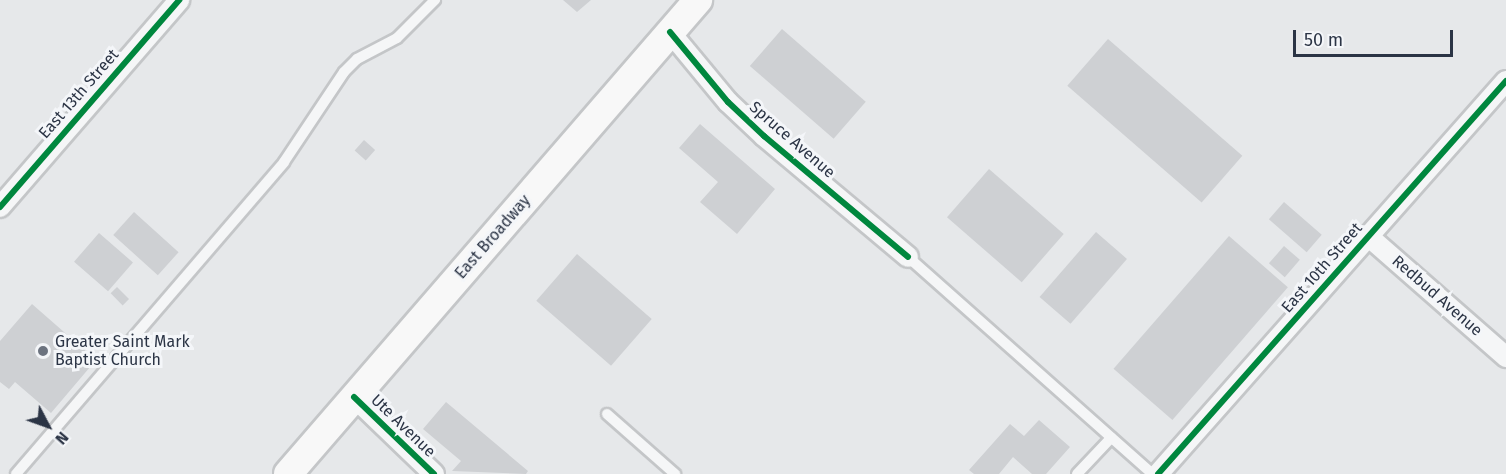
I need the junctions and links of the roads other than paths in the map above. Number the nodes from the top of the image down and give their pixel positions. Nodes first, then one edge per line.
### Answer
1 (179, 0) edge
2 (435, 0) edge
3 (698, 0) edge
4 (670, 32) junction
5 (1506, 81) edge
6 (0, 207) edge
7 (1368, 236) junction
8 (908, 257) joint
9 (1506, 357) edge
10 (354, 397) junction
11 (607, 414) dead end
12 (1111, 438) junction
13 (16, 474) edge
14 (288, 474) edge
15 (435, 474) edge
16 (675, 474) edge
17 (1077, 474) edge
18 (1152, 474) edge
19 (1158, 474) edge

1 - 6 street, East 13th Street
2 - 13 lane
3 - 4 main road, East Broadway
4 - 8 street, Spruce Avenue
4 - 10 main road, East Broadway
5 - 7 street, East 10th Street
7 - 9 street, Redbud Avenue
7 - 19 street, East 10th Street
8 - 12 lane
10 - 14 main road, East Broadway
10 - 15 street, Ute Avenue
11 - 16 lane
12 - 17 lane
12 - 18 lane

